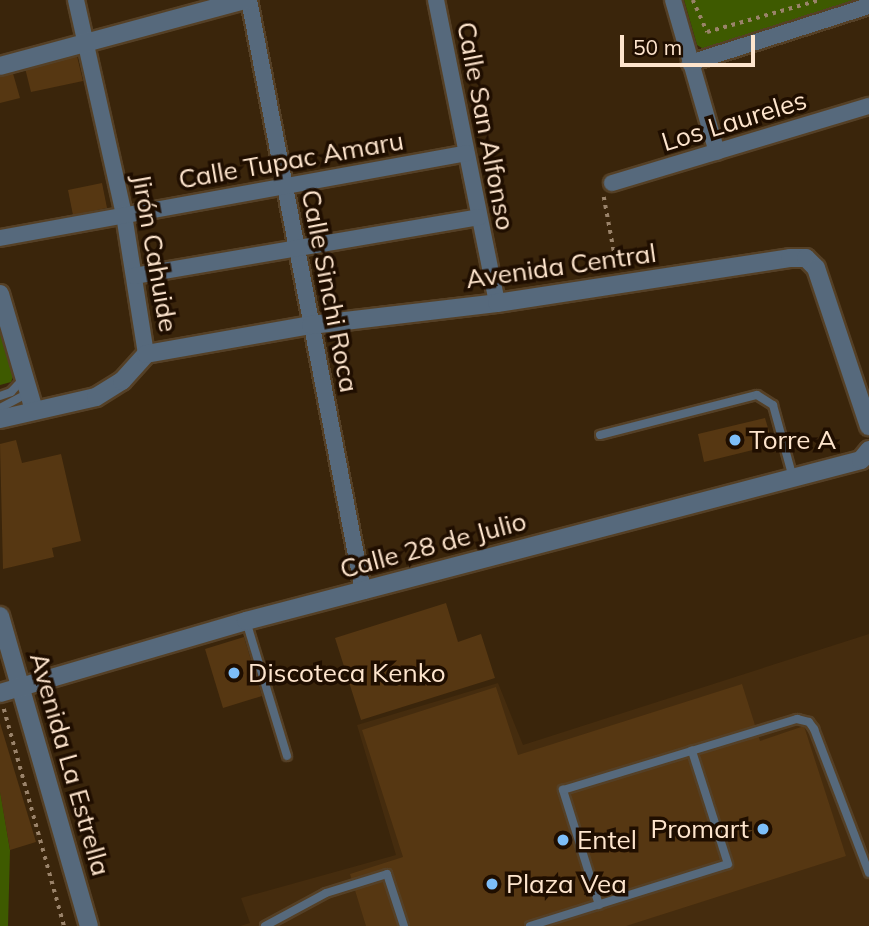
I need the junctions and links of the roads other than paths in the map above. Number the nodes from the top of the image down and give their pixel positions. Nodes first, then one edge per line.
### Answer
1 (76, 0) edge
2 (247, 0) edge
3 (436, 0) edge
4 (673, 0) edge
5 (869, 6) edge
6 (86, 42) junction
7 (690, 62) junction
8 (0, 66) edge
9 (869, 106) edge
10 (717, 152) junction
11 (467, 153) junction
12 (612, 183) road end
13 (286, 187) junction
14 (124, 215) junction
15 (480, 217) junction
16 (0, 238) edge
17 (298, 250) junction
18 (134, 276) junction
19 (0, 294) edge
20 (497, 303) junction
21 (312, 325) junction
22 (146, 355) junction
23 (26, 385) junction
24 (0, 396) edge
25 (0, 408) edge
26 (34, 410) junction
27 (0, 419) edge
28 (869, 426) edge
29 (600, 435) dead end
30 (865, 455) edge
31 (793, 478) junction
32 (363, 591) junction
33 (0, 616) edge
34 (246, 621) junction
35 (21, 687) junction
36 (0, 694) edge
37 (692, 751) junction
38 (287, 756) dead end
39 (869, 873) edge
40 (599, 905) junction
41 (89, 926) edge
42 (265, 926) edge
43 (404, 926) edge
44 (530, 926) edge

1 - 6 street, Jirón Cahuide
2 - 6 street
2 - 13 street, Calle Sinchi Roca
3 - 11 street, Calle San Alfonso
4 - 7 street
5 - 7 street
6 - 8 street
6 - 14 street, Jirón Cahuide
7 - 10 street
9 - 10 street, Los Laureles
10 - 12 street, Los Laureles
11 - 13 street, Calle Tupac Amaru
11 - 15 street, Calle San Alfonso
13 - 14 street, Calle Tupac Amaru
13 - 17 street, Calle Sinchi Roca
14 - 16 street, Calle Tupac Amaru
14 - 18 street, Jirón Cahuide
15 - 17 street
15 - 20 street, Calle San Alfonso
17 - 18 street
17 - 21 street, Calle Sinchi Roca
18 - 22 street, Jirón Cahuide
19 - 23 street
20 - 21 street, Avenida Central
20 - 28 street, Avenida Central
21 - 22 street, Avenida Central
21 - 32 street, Calle Sinchi Roca
22 - 26 street, Jirón Cahuide
23 - 24 lane
23 - 25 lane
23 - 26 street
26 - 27 street, Jirón Cahuide
29 - 31 lane
30 - 31 street, Calle 28 de Julio
31 - 32 street, Calle 28 de Julio
32 - 34 street, Calle 28 de Julio
33 - 35 street, Avenida La Estrella
34 - 35 street, Calle 28 de Julio
34 - 38 lane
35 - 36 street, Calle 28 de Julio
35 - 41 street, Avenida La Estrella
37 - 39 lane
37 - 40 lane
37 - 40 lane
40 - 44 lane
42 - 43 lane

